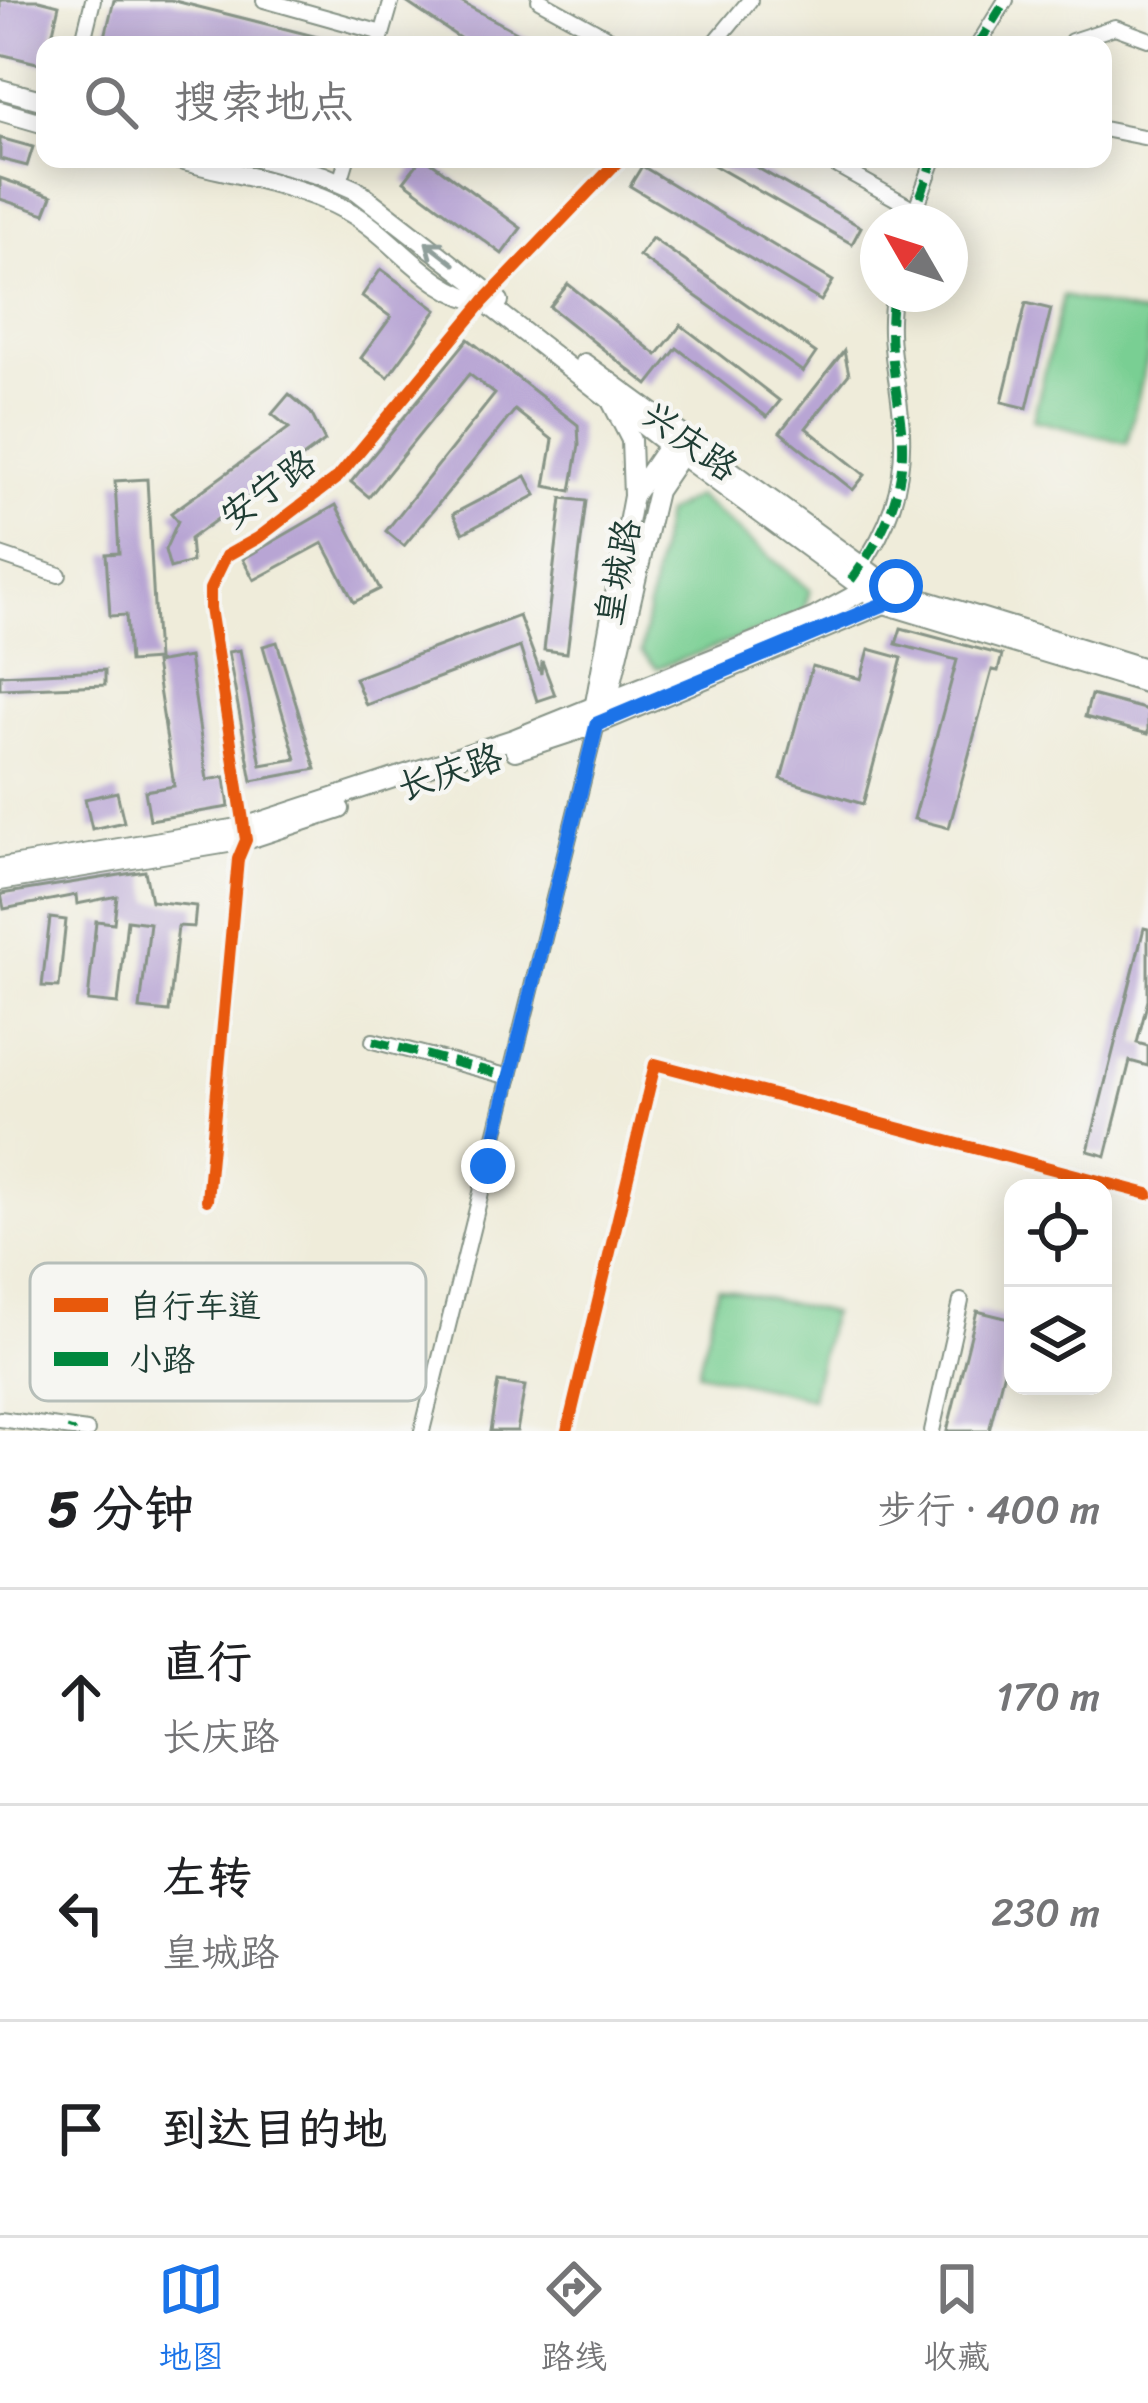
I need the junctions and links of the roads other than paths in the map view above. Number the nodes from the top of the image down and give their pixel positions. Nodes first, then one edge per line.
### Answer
1 (90, 0) edge
2 (264, 0) edge
3 (392, 0) edge
4 (538, 0) edge
5 (750, 0) edge
6 (1006, 0) edge
7 (81, 36) edge
8 (369, 36) edge
9 (379, 36) edge
10 (604, 36) edge
11 (720, 36) edge
12 (984, 36) edge
13 (1087, 36) edge
14 (1148, 39) edge
15 (0, 89) edge
16 (36, 99) edge
17 (0, 111) edge
18 (36, 121) edge
19 (1112, 131) edge
20 (1148, 138) edge
21 (208, 168) edge
22 (293, 168) edge
23 (341, 168) edge
24 (611, 168) edge
25 (839, 168) edge
26 (931, 168) edge
27 (337, 181) junction
28 (895, 204) edge
29 (918, 204) edge
30 (487, 298) junction
31 (891, 312) edge
32 (610, 399) junction
33 (679, 443) junction
34 (633, 496) junction
35 (0, 555) edge
36 (59, 575) dead end
37 (870, 580) junction
38 (884, 604) junction
39 (1148, 669) edge
40 (1148, 684) edge
41 (600, 711) junction
42 (245, 834) junction
43 (0, 868) edge
44 (0, 881) edge
45 (373, 1041) dead end
46 (510, 1077) junction
47 (1148, 1194) edge
48 (207, 1200) dead end
49 (961, 1301) dead end
50 (0, 1422) edge
51 (77, 1430) edge
52 (39, 1431) edge
53 (422, 1431) edge
54 (567, 1431) edge
55 (932, 1431) edge

1 - 7 street
2 - 8 street
3 - 9 street
4 - 10 street
5 - 11 street
6 - 12 street
13 - 14 street
15 - 16 main road
17 - 18 main road
19 - 20 street
21 - 30 main road, 兴庆路
22 - 27 main road, 兴庆路
23 - 27 street
24 - 30 street, 安宁路
25 - 28 street
26 - 29 street
30 -> 27 main road, 兴庆路
30 - 32 main road, 兴庆路
30 - 33 main road, 兴庆路
30 - 42 street, 安宁路
31 - 37 street
32 - 33 main road, 兴庆路
32 - 34 main road
33 - 34 main road, 皇城路
33 - 37 main road, 兴庆路
33 - 41 main road, 皇城路
34 - 41 main road, 皇城路
35 - 36 street
37 - 38 main road, 兴庆路
37 - 39 main road, 兴庆路
37 - 41 main road
38 - 40 main road, 兴庆路
38 - 41 main road, 长庆路
41 - 42 main road, 长庆路
41 - 46 street, 皇城路
42 - 43 main road
42 - 44 main road, 长庆路
42 - 48 street
45 - 46 street
46 - 53 street, 皇城路
47 - 54 street
49 - 55 street
50 - 51 street
50 - 52 street

